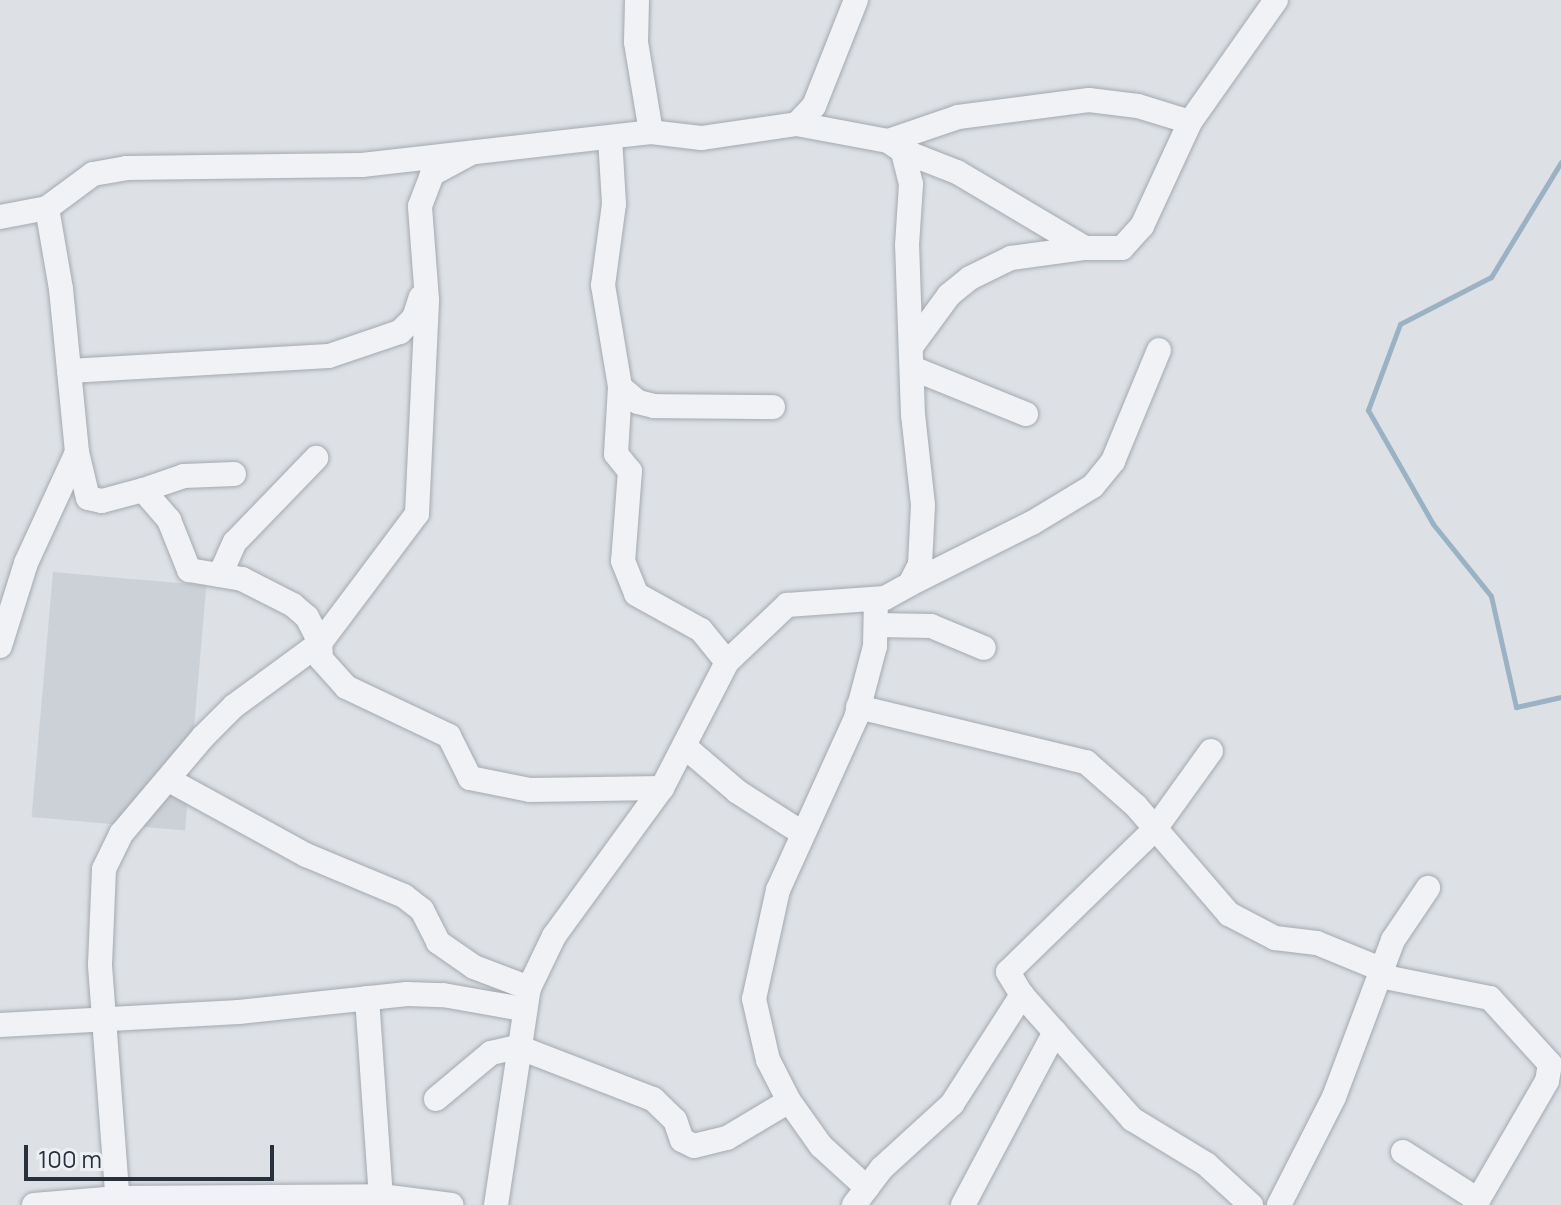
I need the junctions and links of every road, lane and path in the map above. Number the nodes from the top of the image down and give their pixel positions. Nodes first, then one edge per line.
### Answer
1 (637, 0) edge
2 (856, 0) edge
3 (1276, 0) edge
4 (1190, 122) junction
5 (797, 124) junction
6 (651, 132) junction
7 (610, 138) junction
8 (896, 146) junction
9 (471, 153) junction
10 (47, 208) junction
11 (0, 217) edge
12 (1085, 248) junction
13 (424, 283) junction
14 (1159, 350) dead end
15 (911, 358) junction
16 (69, 371) junction
17 (620, 387) junction
18 (773, 407) dead end
19 (1026, 414) dead end
20 (77, 452) junction
21 (316, 458) dead end
22 (234, 474) dead end
23 (143, 490) junction
24 (220, 575) junction
25 (910, 584) junction
26 (876, 600) junction
27 (877, 625) junction
28 (320, 643) junction
29 (0, 646) edge
30 (984, 648) dead end
31 (727, 662) junction
32 (858, 707) junction
33 (684, 746) junction
34 (1211, 751) dead end
35 (169, 780) junction
36 (662, 788) junction
37 (1155, 829) junction
38 (802, 833) junction
39 (1428, 888) dead end
40 (1382, 973) junction
41 (1022, 995) junction
42 (367, 998) junction
43 (525, 998) junction
44 (105, 1019) junction
45 (0, 1025) edge
46 (1055, 1032) junction
47 (518, 1047) junction
48 (436, 1099) dead end
49 (789, 1101) junction
50 (1403, 1152) dead end
51 (381, 1196) junction
52 (861, 1197) edge
53 (118, 1202) edge
54 (1476, 1202) edge
55 (34, 1205) edge
56 (451, 1205) edge
57 (496, 1205) edge
58 (963, 1205) edge
59 (1251, 1205) edge
60 (1279, 1205) edge

1 - 6 street
2 - 5 street
3 - 4 street
4 - 8 street
4 - 12 street
5 - 6 street
5 - 8 street
6 - 7 street
7 - 9 street
7 - 17 street
8 - 12 street
8 - 15 street
9 - 10 street
9 - 13 street
10 - 11 street
10 - 16 street
12 - 15 street
13 - 16 street
13 - 28 street
14 - 25 street
15 - 19 street
15 - 25 street
16 - 20 street
17 - 18 street
17 - 31 street
20 - 23 street
20 - 29 street
21 - 24 street
22 - 23 street
23 - 24 street
24 - 28 street
25 - 26 street
26 - 27 street
26 - 31 street
27 - 30 street
27 - 32 street
28 - 35 street
28 - 36 street
31 - 33 street
32 - 37 street
32 - 38 street
33 - 36 street
33 - 38 street
34 - 37 street
35 - 43 street
35 - 44 street
36 - 43 street
37 - 40 street
37 - 41 street
38 - 49 street
39 - 40 street
40 - 54 street
40 - 60 street
41 - 46 street
41 - 52 street
42 - 43 street
42 - 44 street
42 - 51 street
43 - 47 street
44 - 45 street
44 - 53 street
46 - 58 street
46 - 59 street
47 - 48 street
47 - 49 street
47 - 57 street
49 - 52 street
50 - 54 street
51 - 53 street
51 - 56 street
53 - 55 street

